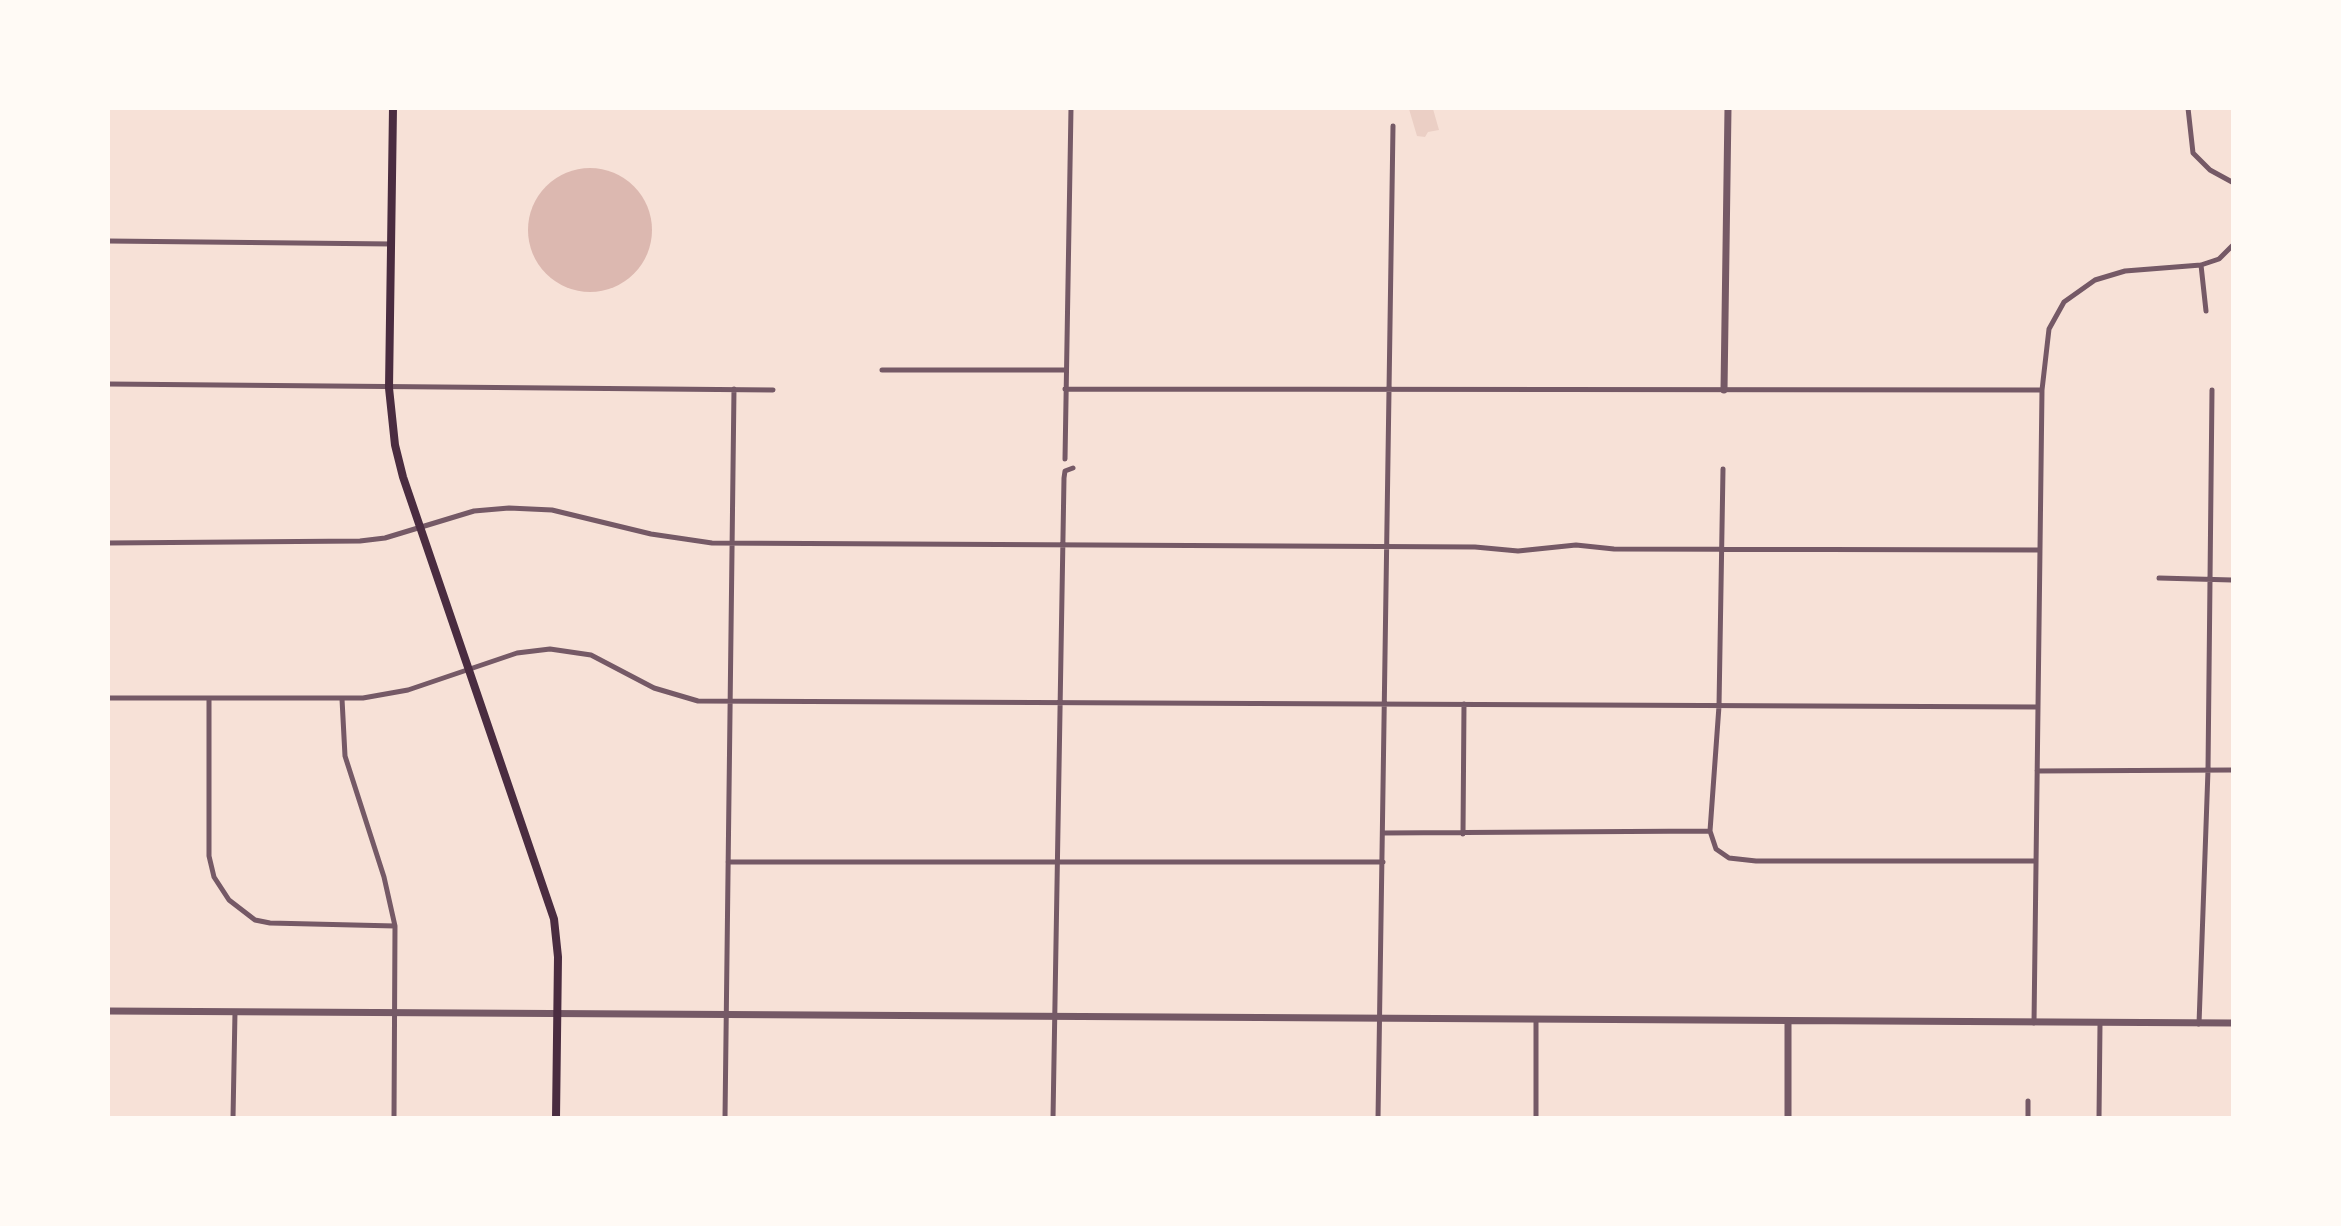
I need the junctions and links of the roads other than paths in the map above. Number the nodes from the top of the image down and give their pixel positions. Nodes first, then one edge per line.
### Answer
1 (393, 108) edge
2 (1070, 108) edge
3 (1728, 108) edge
4 (2189, 108) edge
5 (1394, 126) dead end
6 (2232, 182) edge
7 (108, 241) edge
8 (392, 244) junction
9 (2232, 246) edge
10 (2201, 265) junction
11 (2206, 311) dead end
12 (882, 370) dead end
13 (1066, 370) junction
14 (108, 384) edge
15 (389, 388) junction
16 (734, 389) junction
17 (1065, 389) junction
18 (1389, 389) junction
19 (773, 390) dead end
20 (1724, 390) junction
21 (2042, 390) junction
22 (2212, 390) dead end
23 (1065, 459) dead end
24 (1073, 468) dead end
25 (1723, 469) dead end
26 (420, 527) junction
27 (108, 543) edge
28 (731, 543) junction
29 (1062, 544) junction
30 (1387, 547) junction
31 (1721, 549) junction
32 (2040, 550) junction
33 (2159, 578) dead end
34 (2209, 579) junction
35 (2232, 580) edge
36 (470, 669) junction
37 (108, 698) edge
38 (209, 699) junction
39 (342, 699) junction
40 (730, 702) junction
41 (1383, 702) junction
42 (1464, 704) junction
43 (1060, 705) junction
44 (1719, 706) junction
45 (2037, 707) junction
46 (2208, 770) junction
47 (2232, 770) edge
48 (2037, 771) junction
49 (1710, 831) junction
50 (1383, 833) junction
51 (1463, 834) junction
52 (2035, 861) junction
53 (728, 862) junction
54 (1057, 862) junction
55 (1383, 862) junction
56 (395, 926) junction
57 (108, 1011) edge
58 (235, 1012) junction
59 (396, 1014) junction
60 (558, 1014) junction
61 (726, 1015) junction
62 (1056, 1018) junction
63 (1379, 1019) junction
64 (1536, 1021) junction
65 (1788, 1022) junction
66 (2034, 1023) junction
67 (2232, 1023) edge
68 (2100, 1024) junction
69 (2199, 1024) junction
70 (2028, 1101) dead end
71 (233, 1118) edge
72 (394, 1118) edge
73 (556, 1118) edge
74 (725, 1118) edge
75 (1053, 1118) edge
76 (1378, 1118) edge
77 (1536, 1118) edge
78 (1788, 1118) edge
79 (2028, 1118) edge
80 (2099, 1118) edge

1 - 8 main road
2 - 13 street
3 - 20 street
4 - 6 street
5 - 18 street
7 - 8 street
8 - 15 main road
9 - 10 street
10 - 11 street
10 - 21 street
12 - 13 street
13 - 17 street
14 - 15 street
15 - 16 street
15 - 26 main road
16 - 19 street
16 - 28 street
17 - 18 street
17 - 23 street
18 - 20 street
18 - 30 street
20 - 21 street
21 - 32 street
22 - 34 street
24 - 29 street
25 - 31 street
26 - 27 street
26 - 28 street
26 - 36 main road
28 - 29 street
28 - 40 street
29 - 30 street
29 - 43 street
30 - 31 street
30 - 41 street
31 - 32 street
31 - 44 street
32 - 45 street
33 - 34 street
34 - 35 street
34 - 46 street
36 - 39 street
36 - 40 street
36 - 60 main road
37 - 38 street
38 - 39 street
38 - 56 street
39 - 56 street
40 - 43 street
40 - 53 street
41 - 42 street
41 - 43 street
41 - 50 street
42 - 44 street
42 - 51 street
43 - 54 street
44 - 45 street
44 - 49 street
45 - 48 street
46 - 47 street
46 - 48 street
46 - 69 street
48 - 52 street
49 - 51 street
49 - 52 street
50 - 51 street
50 - 55 street
52 - 66 street
53 - 54 street
53 - 61 street
54 - 55 street
54 - 62 street
55 - 63 street
56 - 59 street
57 - 58 street
58 - 59 street
58 - 71 street
59 - 60 street
59 - 72 street
60 - 61 street
60 - 73 main road
61 - 62 street
61 - 74 street
62 - 63 street
62 - 75 street
63 - 64 street
63 - 76 street
64 - 65 street
64 - 77 street
65 - 66 street
65 - 78 street
66 - 68 street
67 - 69 street
68 - 69 street
68 - 80 street
70 - 79 street

